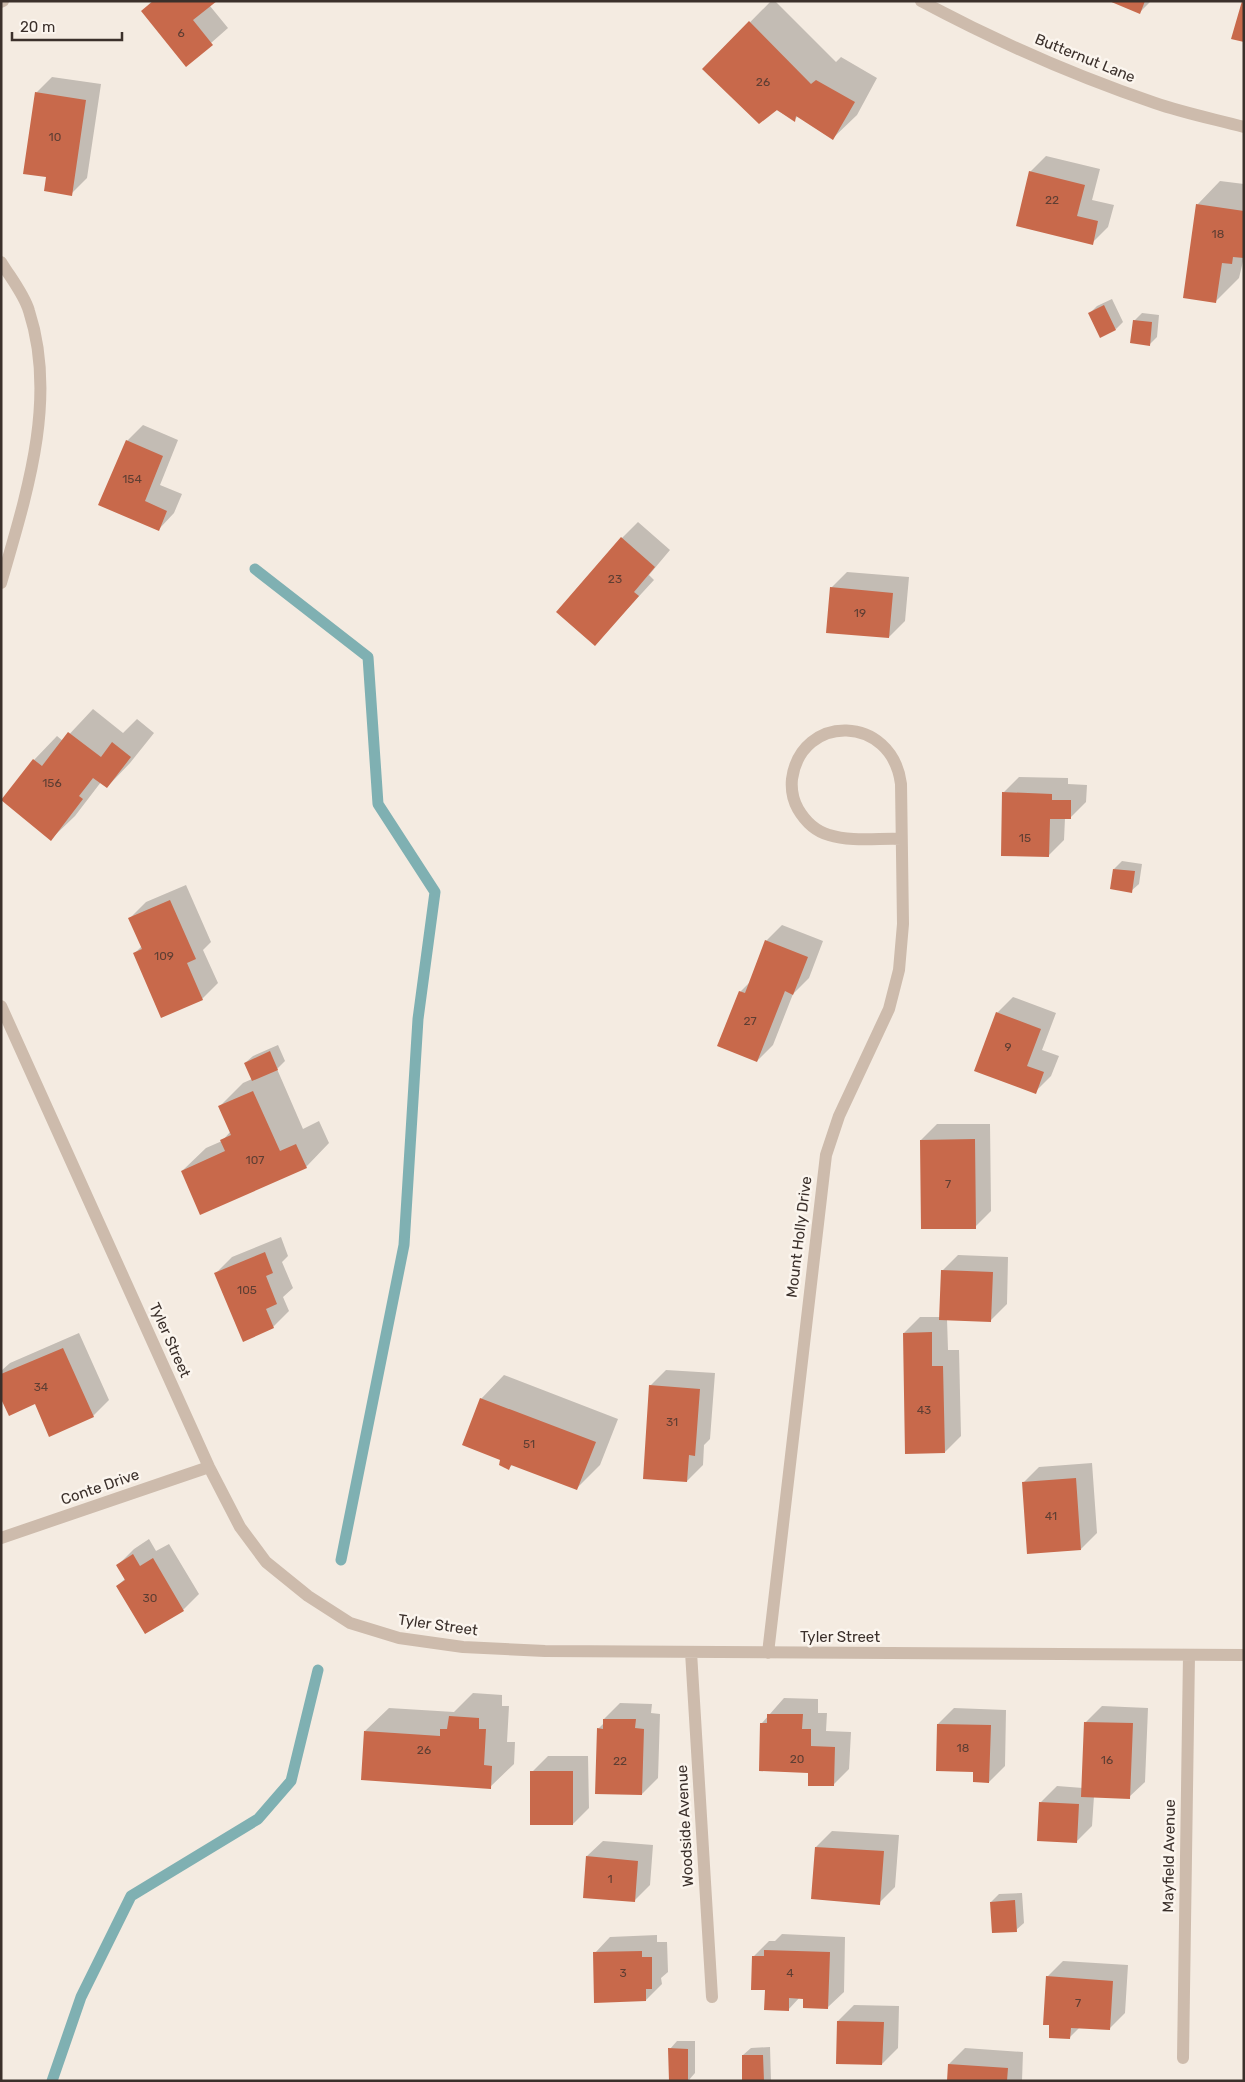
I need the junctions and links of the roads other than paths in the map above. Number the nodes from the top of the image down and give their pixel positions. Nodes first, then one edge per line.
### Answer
1 (921, 1) edge
2 (1244, 127) edge
3 (1, 262) edge
4 (1, 582) edge
5 (902, 838) junction
6 (1, 1006) edge
7 (209, 1467) junction
8 (1, 1538) edge
9 (691, 1652) junction
10 (768, 1653) junction
11 (1189, 1655) junction
12 (1244, 1655) edge
13 (712, 1997) dead end
14 (1182, 2058) dead end

1 - 2 street, Butternut Lane
3 - 4 street
5 - 5 street, Mount Holly Drive
5 - 10 street, Mount Holly Drive
6 - 7 street, Tyler Street
7 - 8 street, Conte Drive
7 - 9 street, Tyler Street
9 - 10 street, Tyler Street
9 - 13 street, Woodside Avenue
10 - 11 street, Tyler Street
11 - 12 street, Tyler Street
11 - 14 street, Mayfield Avenue

